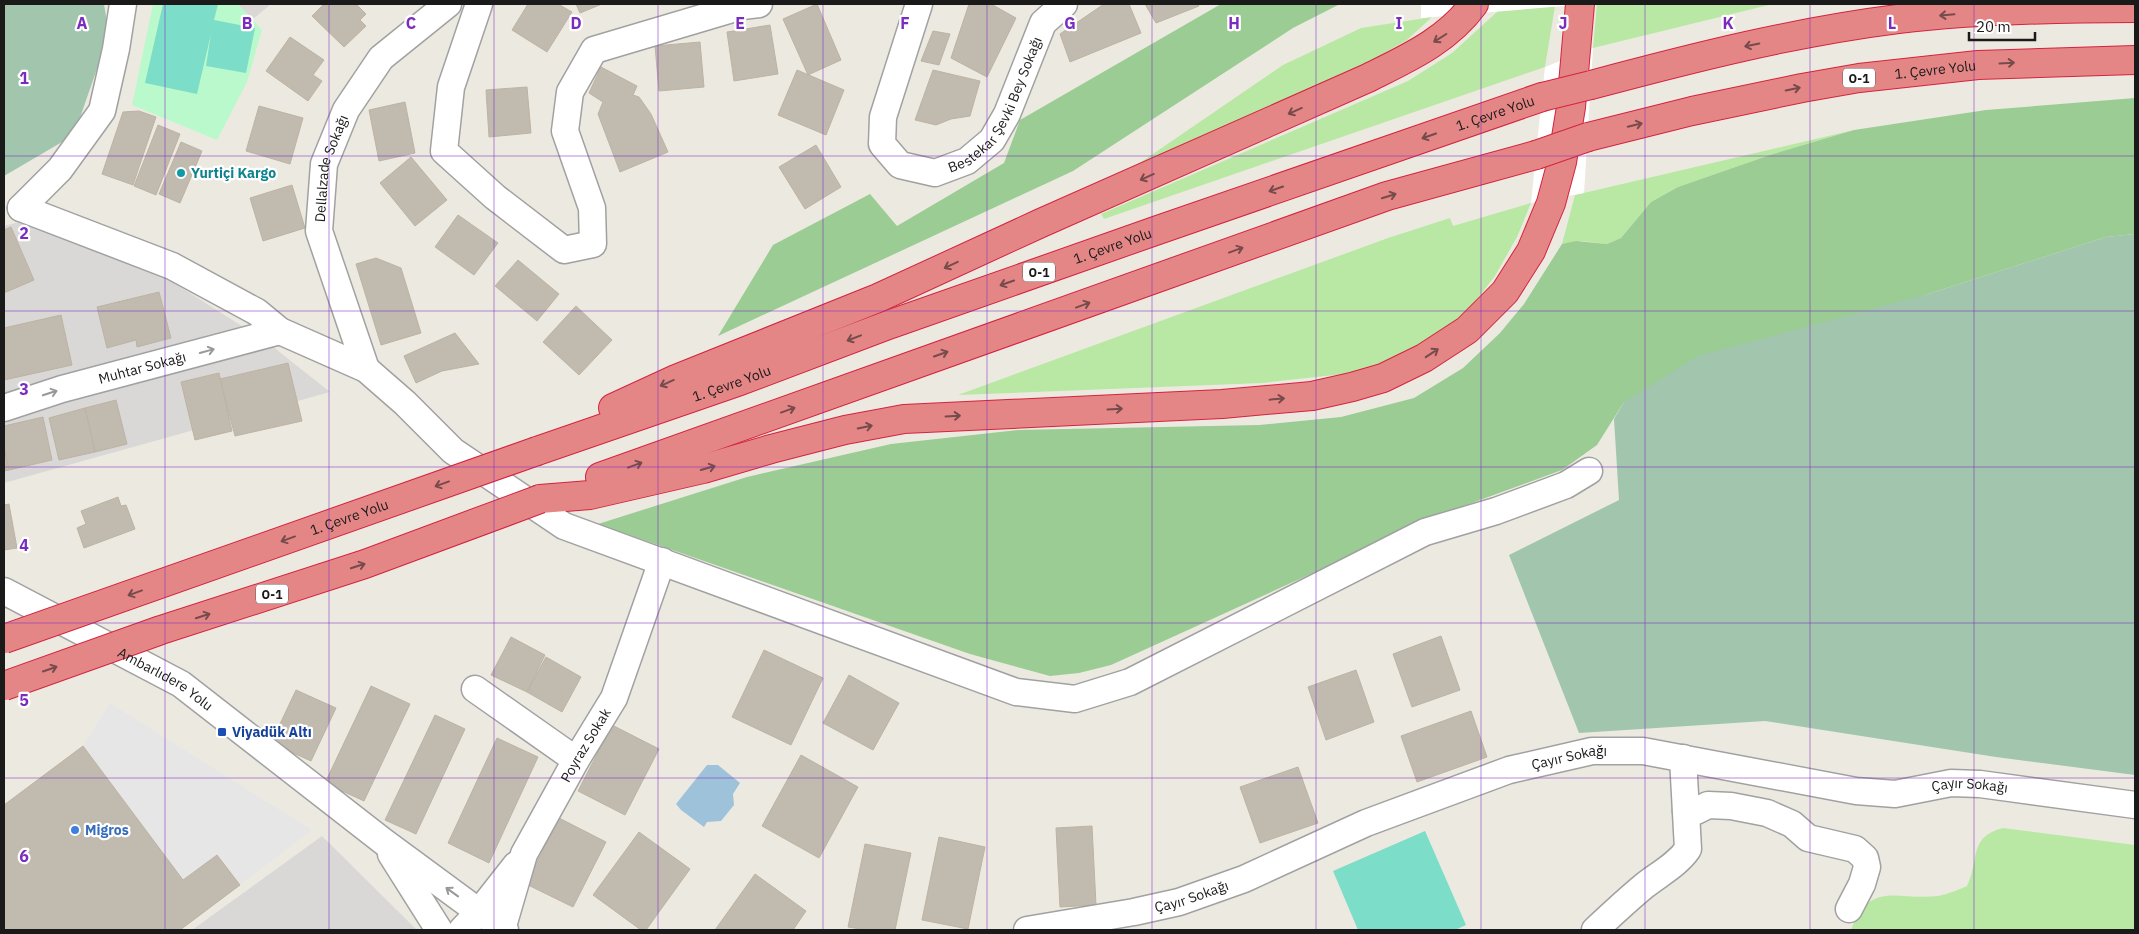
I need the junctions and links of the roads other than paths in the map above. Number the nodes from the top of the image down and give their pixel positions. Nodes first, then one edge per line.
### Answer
1 (123, 4) edge
2 (448, 4) edge
3 (479, 4) edge
4 (759, 4) edge
5 (919, 4) edge
6 (1064, 4) edge
7 (1474, 4) edge
8 (1580, 4) edge
9 (2135, 8) edge
10 (2135, 60) edge
11 (12, 210) edge
12 (280, 331) junction
13 (366, 369) junction
14 (4, 408) edge
15 (537, 451) junction
16 (1589, 470) dead end
17 (540, 499) junction
18 (662, 561) junction
19 (4, 591) edge
20 (4, 639) edge
21 (4, 686) edge
22 (475, 689) dead end
23 (1683, 758) junction
24 (576, 760) junction
25 (2135, 805) edge
26 (1686, 811) junction
27 (384, 842) junction
28 (524, 854) junction
29 (1849, 909) dead end
30 (471, 921) edge
31 (504, 928) edge
32 (439, 930) edge
33 (1027, 930) edge
34 (1595, 930) edge

1 - 11 street
2 - 13 street, Dellalzade Sokağı
3 - 4 street
5 - 6 street, Bestekar Şevki Bey Sokağı
7 -> 15 highway
17 -> 8 highway
9 -> 15 highway, 1. Çevre Yolu / O-1, bridge
17 -> 10 highway, 1. Çevre Yolu / O-1, bridge
11 - 12 street
12 - 13 street
14 -> 12 street, Muhtar Sokağı
13 - 18 street
15 -> 20 highway, 1. Çevre Yolu / O-1, bridge
16 - 18 street
21 -> 17 highway, 1. Çevre Yolu / O-1, bridge
18 - 24 street, Poyraz Sokak
19 - 27 street, Ambarlıdere Yolu
22 - 24 street
23 - 25 street, Çayır Sokağı
23 - 26 street
23 - 33 street, Çayır Sokağı
24 - 28 street, Poyraz Sokak
26 - 29 street
26 - 34 street
30 -> 27 street, Ambarlıdere Yolu
27 - 32 street, Ambarlıdere Yolu
28 - 30 street
28 - 31 street, Poyraz Sokak
30 - 31 street, Ambarlıdere Yolu

